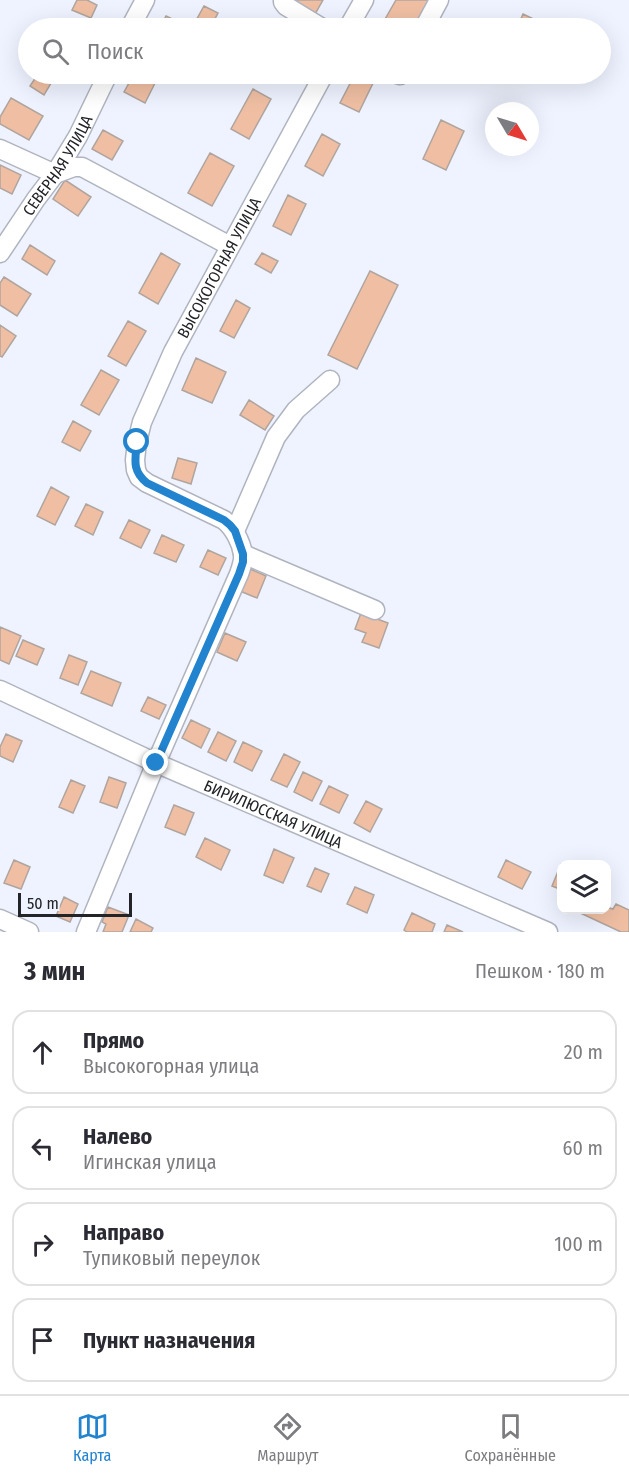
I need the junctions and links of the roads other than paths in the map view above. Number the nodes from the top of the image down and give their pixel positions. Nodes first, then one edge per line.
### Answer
1 (145, 0) edge
2 (283, 0) edge
3 (364, 0) edge
4 (439, 0) edge
5 (135, 18) edge
6 (305, 18) edge
7 (354, 18) edge
8 (429, 18) edge
9 (103, 84) edge
10 (319, 84) edge
11 (0, 149) edge
12 (55, 174) junction
13 (230, 246) junction
14 (0, 254) edge
15 (330, 380) dead end
16 (235, 531) junction
17 (243, 554) junction
18 (375, 610) dead end
19 (0, 690) edge
20 (156, 763) junction
21 (0, 919) edge
22 (29, 932) edge
23 (86, 932) edge
24 (548, 932) edge

1 - 5 street
2 - 6 street
3 - 7 street
4 - 8 street
9 - 12 street, СЕВЕРНАЯ УЛИЦА
10 - 13 street, ВЫСОКОГОРНАЯ УЛИЦА
11 - 12 street
12 - 13 street
12 - 14 street, СЕВЕРНАЯ УЛИЦА
13 - 16 street, ВЫСОКОГОРНАЯ УЛИЦА
15 - 16 street
16 - 17 street
17 - 18 street
17 - 20 street
19 - 20 street, БИРИЛЮССКАЯ УЛИЦА
20 - 23 street
20 - 24 street, БИРИЛЮССКАЯ УЛИЦА
21 - 22 street

